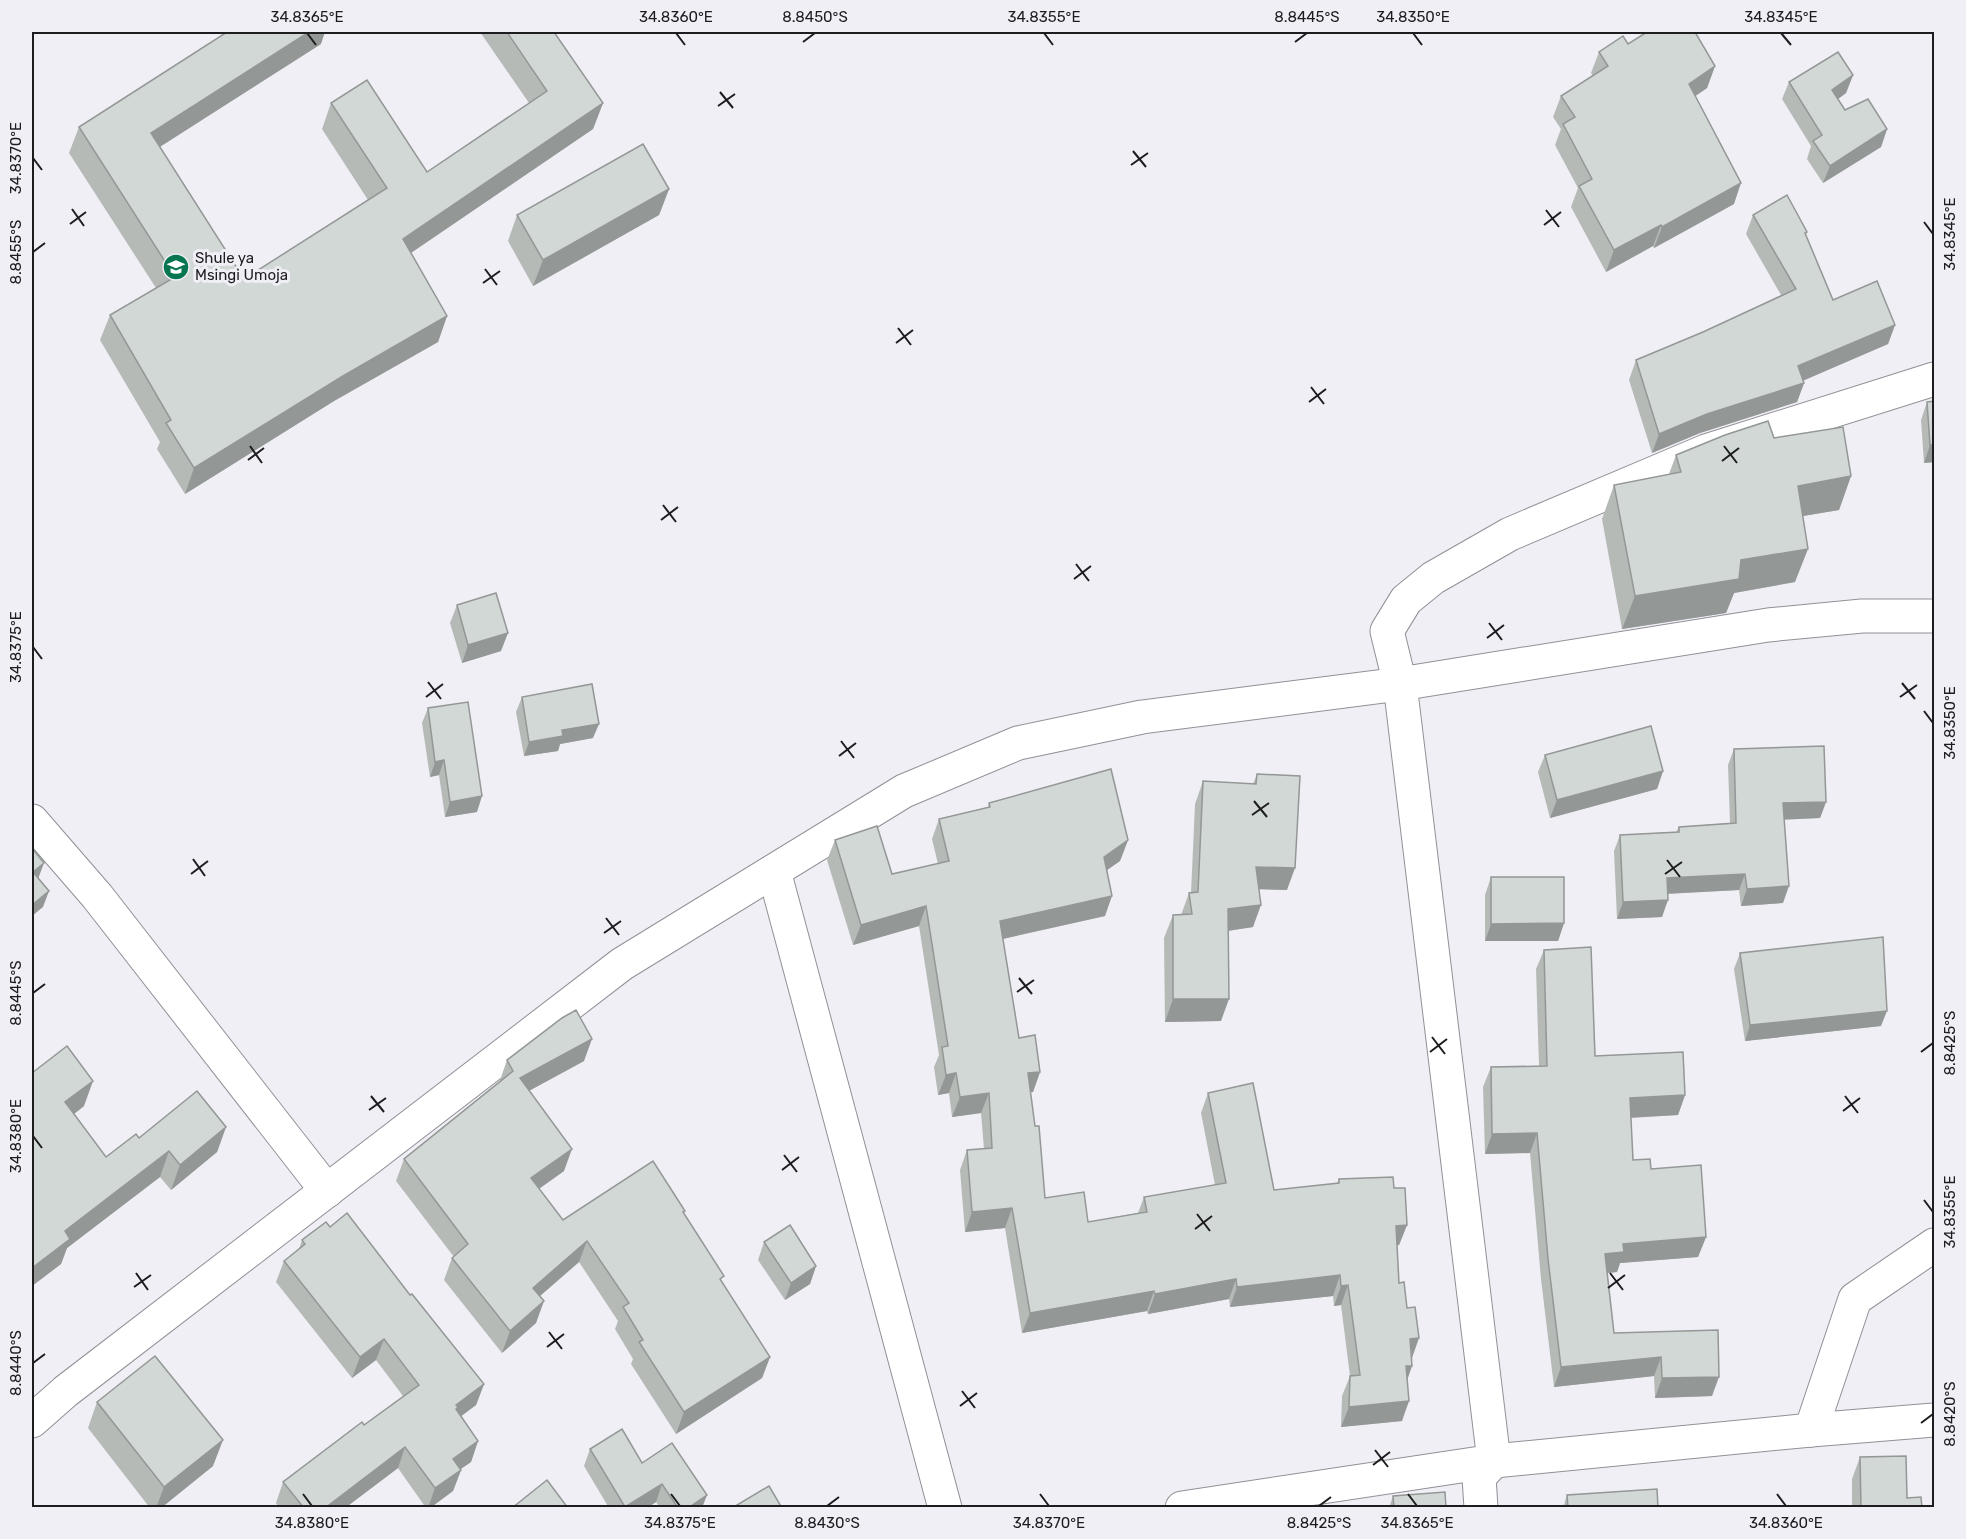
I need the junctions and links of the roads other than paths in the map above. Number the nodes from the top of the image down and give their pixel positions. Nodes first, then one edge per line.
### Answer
1 (1935, 379) edge
2 (1935, 616) edge
3 (1400, 684) junction
4 (32, 821) edge
5 (774, 871) junction
6 (327, 1191) junction
7 (1935, 1245) edge
8 (1935, 1420) edge
9 (32, 1422) edge
10 (1811, 1430) junction
11 (1494, 1461) junction
12 (945, 1508) edge
13 (1182, 1508) edge
14 (1481, 1508) edge

1 - 3 street
2 - 3 street
3 - 5 street
3 - 11 street
4 - 6 street
5 - 6 street
5 - 12 street
6 - 9 street
7 - 10 street
8 - 10 street
10 - 11 street
11 - 13 street
11 - 14 street

